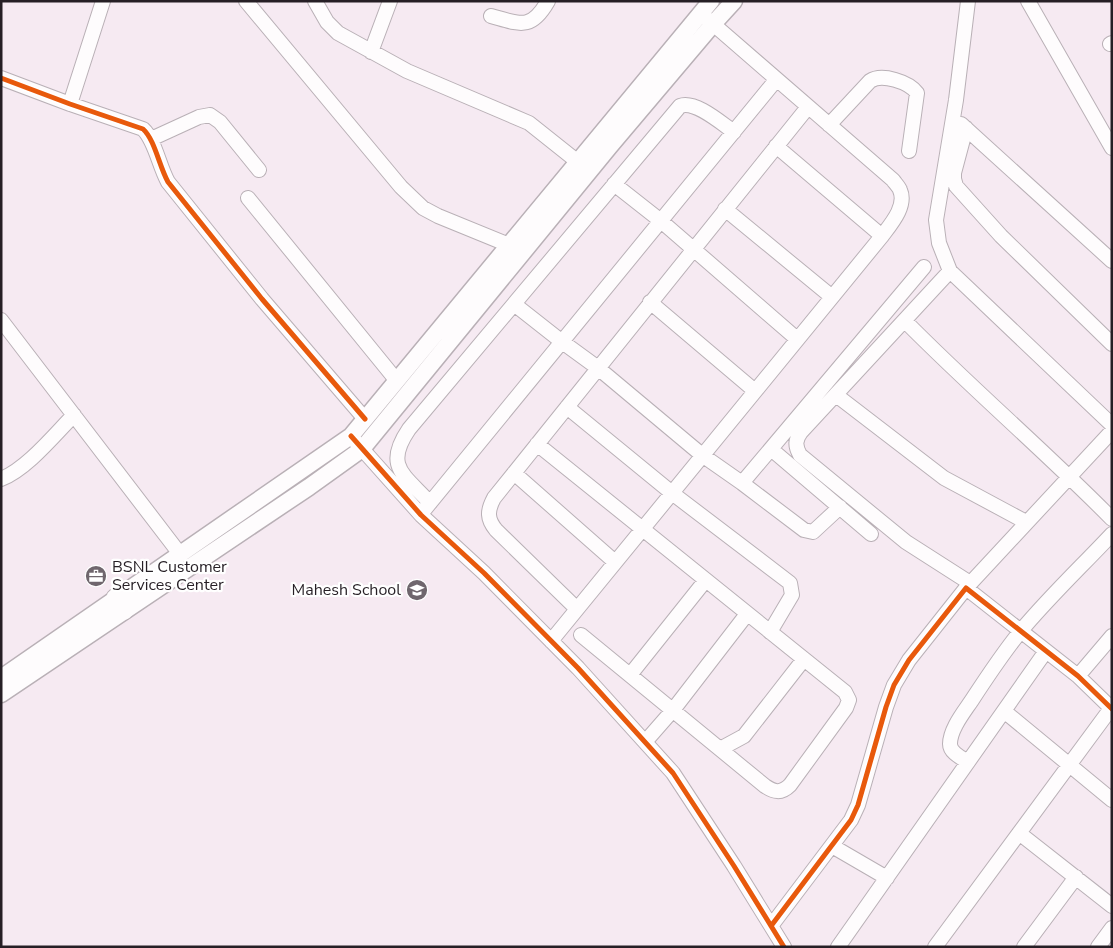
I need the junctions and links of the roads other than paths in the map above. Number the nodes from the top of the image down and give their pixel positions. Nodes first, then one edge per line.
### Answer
1 (246, 1) edge
2 (315, 1) edge
3 (390, 1) edge
4 (548, 1) edge
5 (734, 1) edge
6 (968, 1) edge
7 (1028, 1) edge
8 (99, 3) edge
9 (708, 13) edge
10 (491, 16) dead end
11 (371, 52) junction
12 (1, 78) edge
13 (776, 80) junction
14 (70, 104) junction
15 (808, 107) junction
16 (954, 117) junction
17 (829, 125) junction
18 (966, 128) junction
19 (734, 132) junction
20 (151, 139) junction
21 (776, 146) junction
22 (1112, 148) edge
23 (908, 151) dead end
24 (578, 162) junction
25 (259, 170) dead end
26 (614, 184) junction
27 (248, 198) dead end
28 (725, 209) junction
29 (661, 221) junction
30 (882, 236) junction
31 (509, 244) junction
32 (692, 249) junction
33 (1112, 261) edge
34 (924, 266) dead end
35 (950, 271) junction
36 (832, 297) junction
37 (650, 302) junction
38 (514, 304) junction
39 (1, 320) edge
40 (905, 320) junction
41 (797, 339) junction
42 (561, 342) junction
43 (1112, 344) edge
44 (598, 368) junction
45 (397, 380) junction
46 (754, 391) junction
47 (836, 395) junction
48 (567, 407) junction
49 (74, 415) junction
50 (365, 419) junction
51 (1112, 425) edge
52 (1112, 431) edge
53 (351, 436) junction
54 (537, 444) junction
55 (362, 449) junction
56 (771, 449) junction
57 (702, 455) junction
58 (514, 473) junction
59 (1069, 476) junction
60 (1, 479) edge
61 (742, 483) junction
62 (672, 493) junction
63 (430, 503) junction
64 (840, 507) junction
65 (421, 515) junction
66 (1112, 519) edge
67 (1026, 522) junction
68 (641, 530) junction
69 (871, 534) dead end
70 (1112, 534) edge
71 (180, 554) junction
72 (615, 562) junction
73 (706, 581) junction
74 (968, 585) junction
75 (120, 604) junction
76 (577, 609) junction
77 (747, 614) junction
78 (1021, 631) junction
79 (770, 632) junction
80 (581, 634) dead end
81 (1112, 636) edge
82 (551, 641) junction
83 (1046, 651) junction
84 (804, 659) junction
85 (630, 675) junction
86 (1078, 676) junction
87 (1, 678) edge
88 (1, 694) edge
89 (1111, 708) edge
90 (672, 710) junction
91 (1004, 711) junction
92 (645, 742) junction
93 (720, 749) junction
94 (968, 762) junction
95 (1069, 765) junction
96 (1112, 800) edge
97 (1020, 833) junction
98 (832, 846) junction
99 (1076, 877) junction
100 (887, 878) junction
101 (1112, 906) edge
102 (772, 926) junction
103 (1112, 928) edge
104 (784, 947) edge
105 (838, 947) edge
106 (935, 947) edge
107 (1024, 947) edge
108 (1098, 947) edge

1 - 31 street
2 - 11 street
3 - 11 street
4 - 10 street
5 - 9 main road
6 - 16 street
7 - 22 street
8 - 14 street
9 - 13 street
9 - 24 main road
9 - 55 main road
11 - 24 street
12 - 14 street
13 - 15 street
13 - 19 street
14 - 20 street
15 - 17 street
15 - 21 street
16 - 18 street
16 - 35 street
17 - 23 street
17 - 30 street
18 - 33 street
18 - 43 street
19 - 26 street
19 - 29 street
20 - 25 street
20 - 50 street
21 - 28 street
21 - 30 street
24 - 31 main road
26 - 29 street
26 - 38 street
27 - 45 street
28 - 32 street
28 - 36 street
29 - 32 street
29 - 42 street
30 - 36 street
31 - 45 main road
32 - 37 street
32 - 41 street
34 - 56 street
35 - 40 street
35 - 51 street
36 - 41 street
37 - 44 street
37 - 46 street
38 - 42 street
38 - 63 street
39 - 49 street
40 - 47 street
40 - 59 street
41 - 46 street
42 - 44 street
42 - 63 street
44 - 48 street
44 - 57 street
45 - 50 main road
46 - 57 street
47 - 67 street
47 - 74 street
48 - 54 street
48 - 62 street
49 - 60 street
49 - 71 street
50 - 53 main road
52 - 59 street
53 - 55 street
53 - 71 main road
54 - 58 street
54 - 68 street
55 - 65 street
55 - 75 main road
56 - 61 street
56 - 64 street
57 - 61 street
57 - 62 street
58 - 72 street
58 - 76 street
59 - 66 street
59 - 67 street
61 - 64 street
62 - 68 street
62 - 79 street
63 - 65 street
64 - 69 street
65 - 82 street
67 - 74 street
68 - 72 street
68 - 73 street
70 - 78 street
71 - 75 main road
72 - 76 street
73 - 77 street
73 - 85 street
74 - 78 street
74 - 98 street
75 - 87 main road
75 - 88 main road
76 - 82 street
77 - 79 street
77 - 90 street
78 - 83 street
78 - 94 street
79 - 84 street
80 - 85 street
81 - 86 street
82 - 92 street
83 - 86 street
83 - 91 street
84 - 93 street
84 - 93 street
85 - 90 street
86 - 89 street
89 - 95 street
90 - 92 street
90 - 93 street
91 - 94 street
91 - 95 street
92 - 102 street
94 - 100 street
95 - 96 street
95 - 97 street
97 - 99 street
97 - 106 street
98 - 100 street
98 - 102 street
99 - 101 street
99 - 107 street
100 - 105 street
102 - 104 street
103 - 108 street

